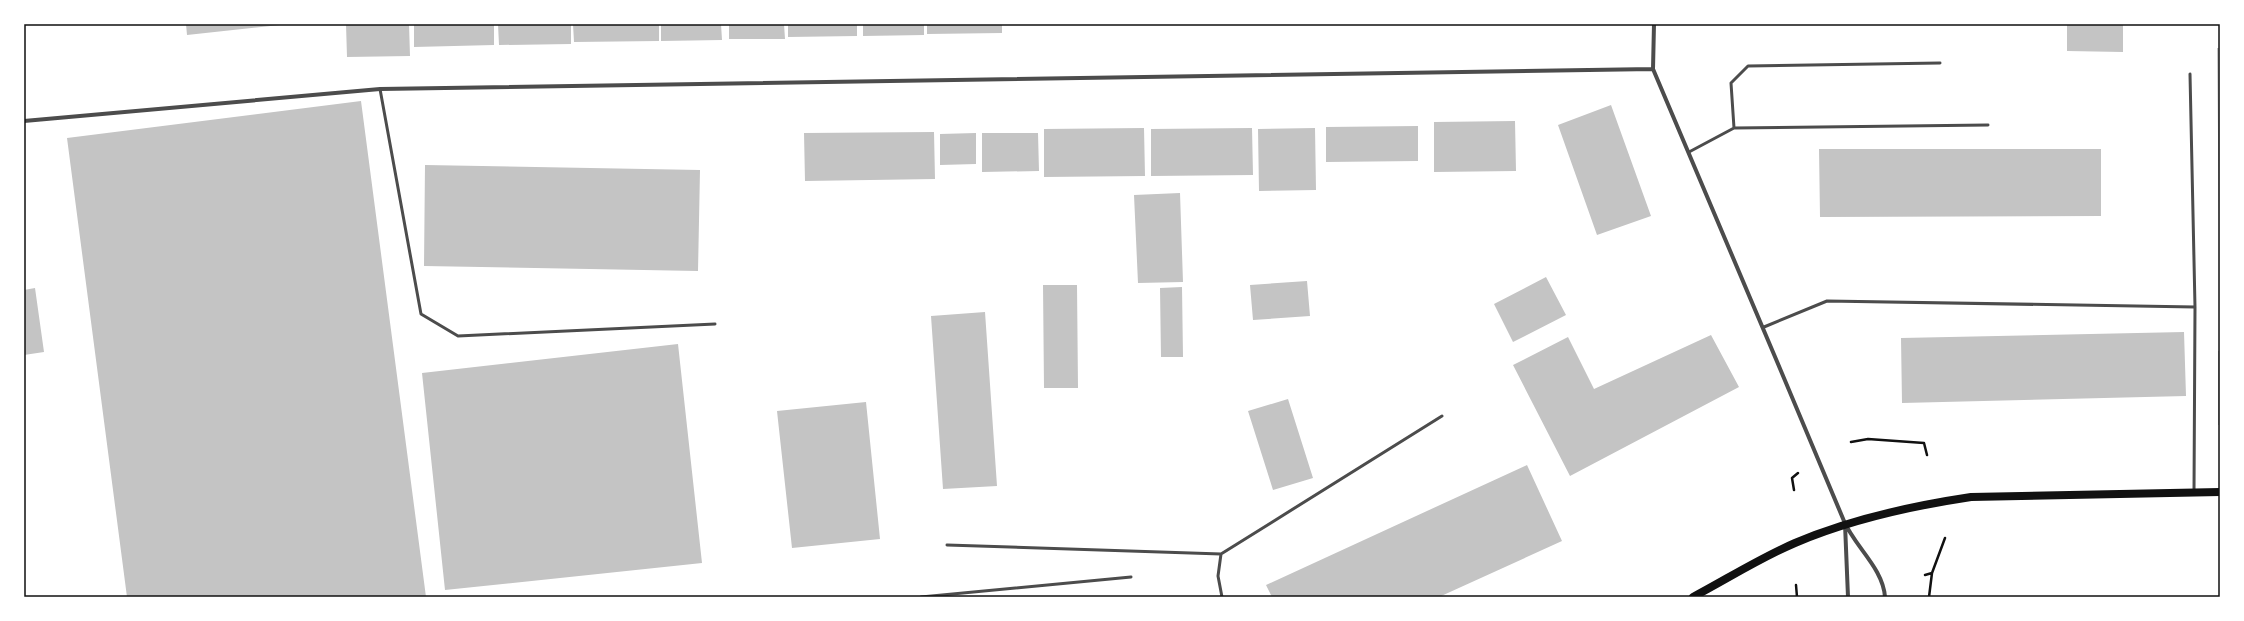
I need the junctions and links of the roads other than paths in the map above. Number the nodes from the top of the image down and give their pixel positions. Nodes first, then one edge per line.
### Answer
1 (1654, 24) edge
2 (1940, 63) dead end
3 (1654, 69) junction
4 (2190, 74) dead end
5 (380, 89) junction
6 (24, 121) edge
7 (1988, 125) dead end
8 (1734, 128) junction
9 (1689, 152) junction
10 (2195, 307) junction
11 (715, 324) dead end
12 (1764, 327) junction
13 (1442, 416) dead end
14 (2220, 492) edge
15 (2194, 493) junction
16 (1845, 523) junction
17 (948, 545) dead end
18 (1221, 554) junction
19 (1131, 577) dead end
20 (921, 597) edge
21 (1222, 597) edge
22 (1693, 597) edge
23 (1848, 597) edge
24 (1885, 597) edge

1 - 3 street
2 - 8 lane
3 - 5 street
3 - 9 street
4 - 10 lane
5 - 6 street
5 - 11 lane
7 - 8 lane
8 - 9 lane
9 - 12 street
10 - 12 lane
10 - 15 lane
12 - 16 street
13 - 18 lane
14 - 15 main road
15 - 16 main road
16 - 22 main road
16 - 23 street
16 - 24 street
17 - 18 lane
18 - 21 lane
19 - 20 lane

